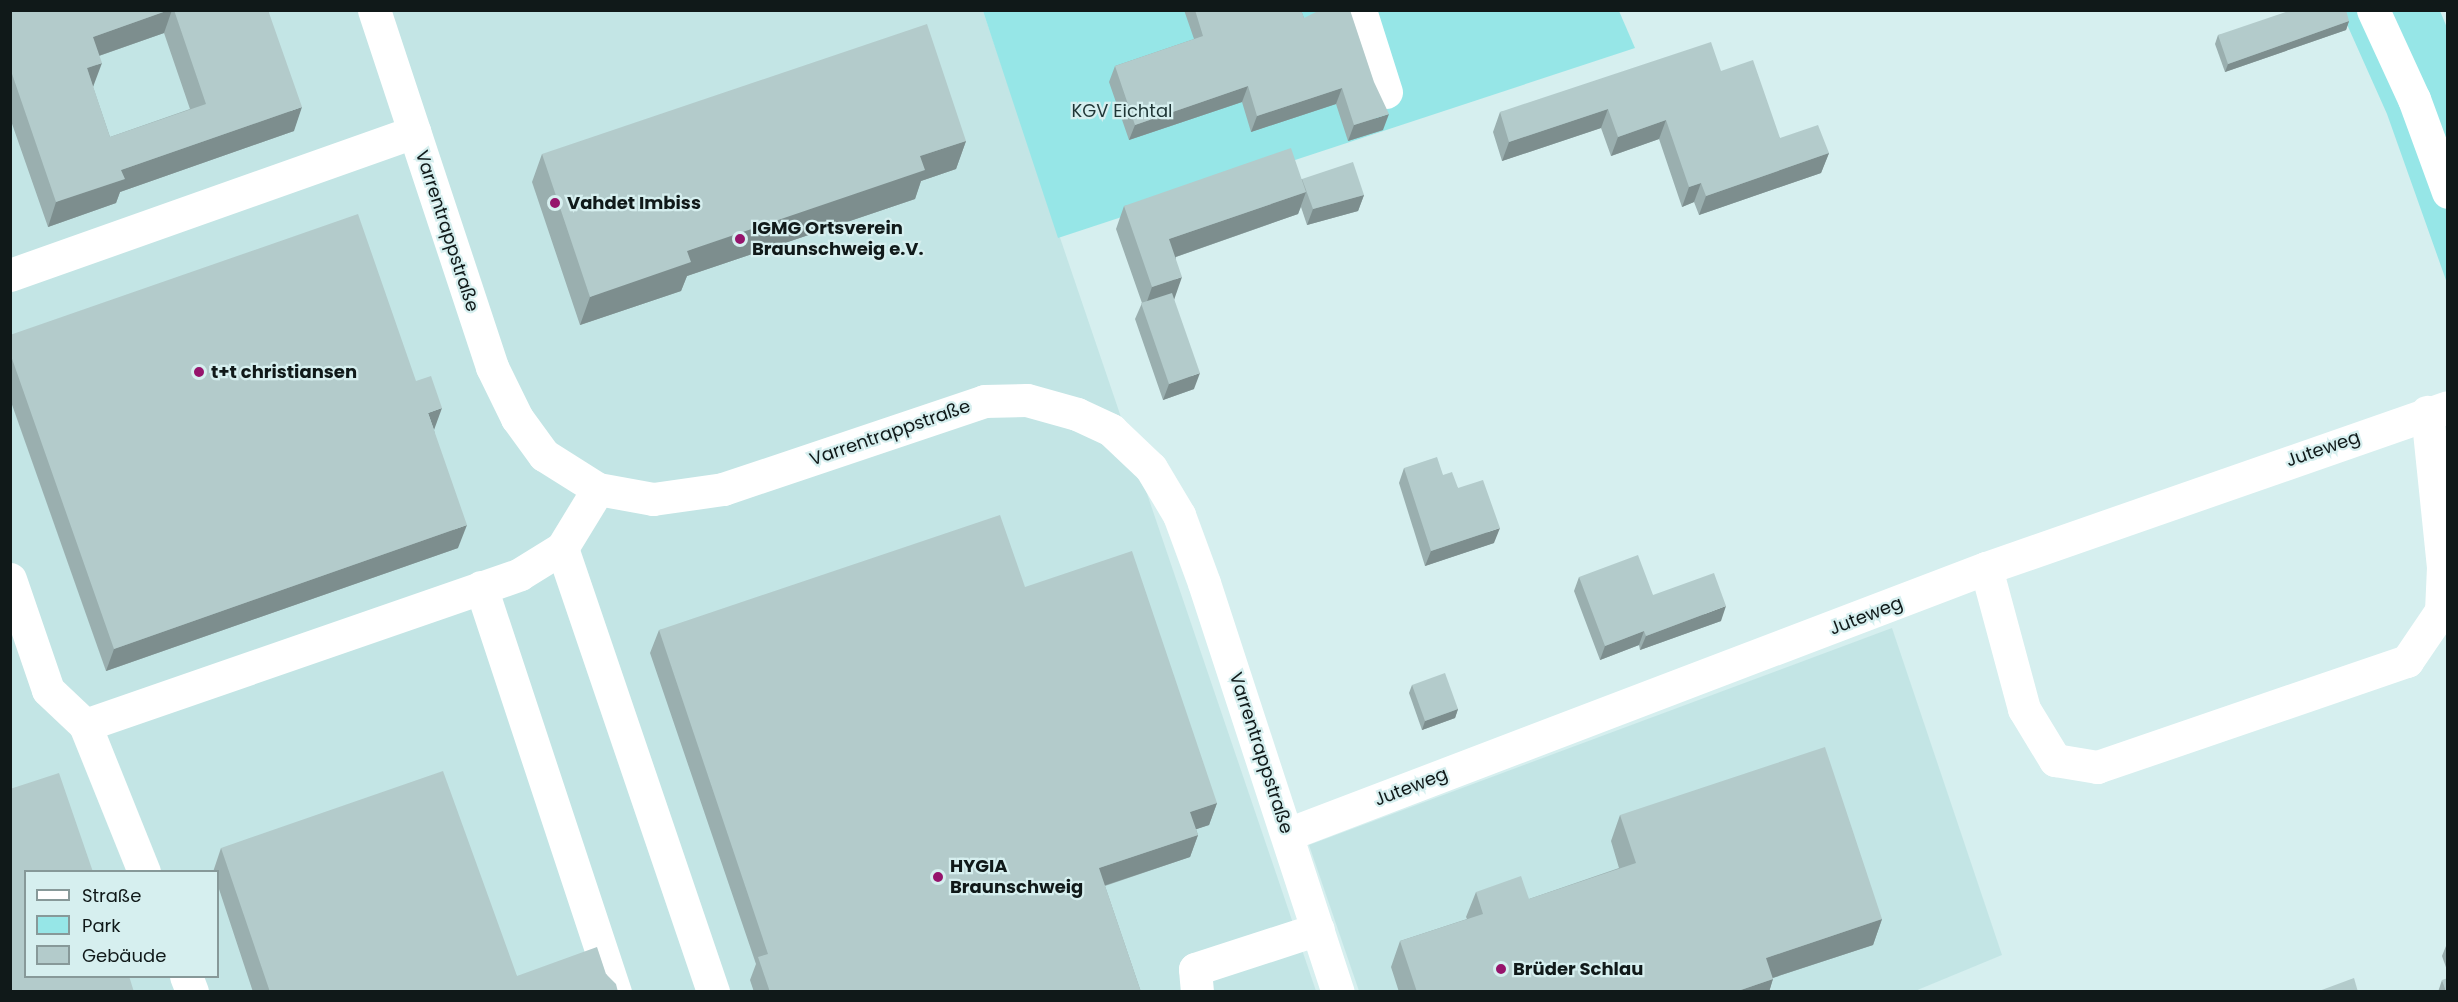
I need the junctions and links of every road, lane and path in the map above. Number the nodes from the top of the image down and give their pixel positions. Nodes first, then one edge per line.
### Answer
1 (374, 10) edge
2 (1360, 10) edge
3 (2373, 10) edge
4 (1386, 92) dead end
5 (414, 132) junction
6 (2448, 192) edge
7 (10, 275) edge
8 (2437, 410) edge
9 (598, 489) junction
10 (562, 548) junction
11 (1986, 568) junction
12 (10, 579) edge
13 (480, 587) junction
14 (85, 725) junction
15 (1288, 834) junction
16 (143, 870) edge
17 (1318, 929) junction
18 (615, 992) edge
19 (712, 992) edge
20 (1197, 992) edge
21 (1338, 992) edge

1 - 5 street, Varrentrappstraße
2 - 4 street
3 - 6 street
5 - 7 street
5 - 9 street, Varrentrappstraße
8 - 11 street, Juteweg
8 - 11 street
9 - 10 street
9 - 15 street, Varrentrappstraße
10 - 13 street
10 - 19 street
11 - 15 street, Juteweg
12 - 14 street
13 - 14 street
13 - 18 street
14 - 16 street
15 - 17 street, Varrentrappstraße
17 - 20 street
17 - 21 street, Varrentrappstraße

